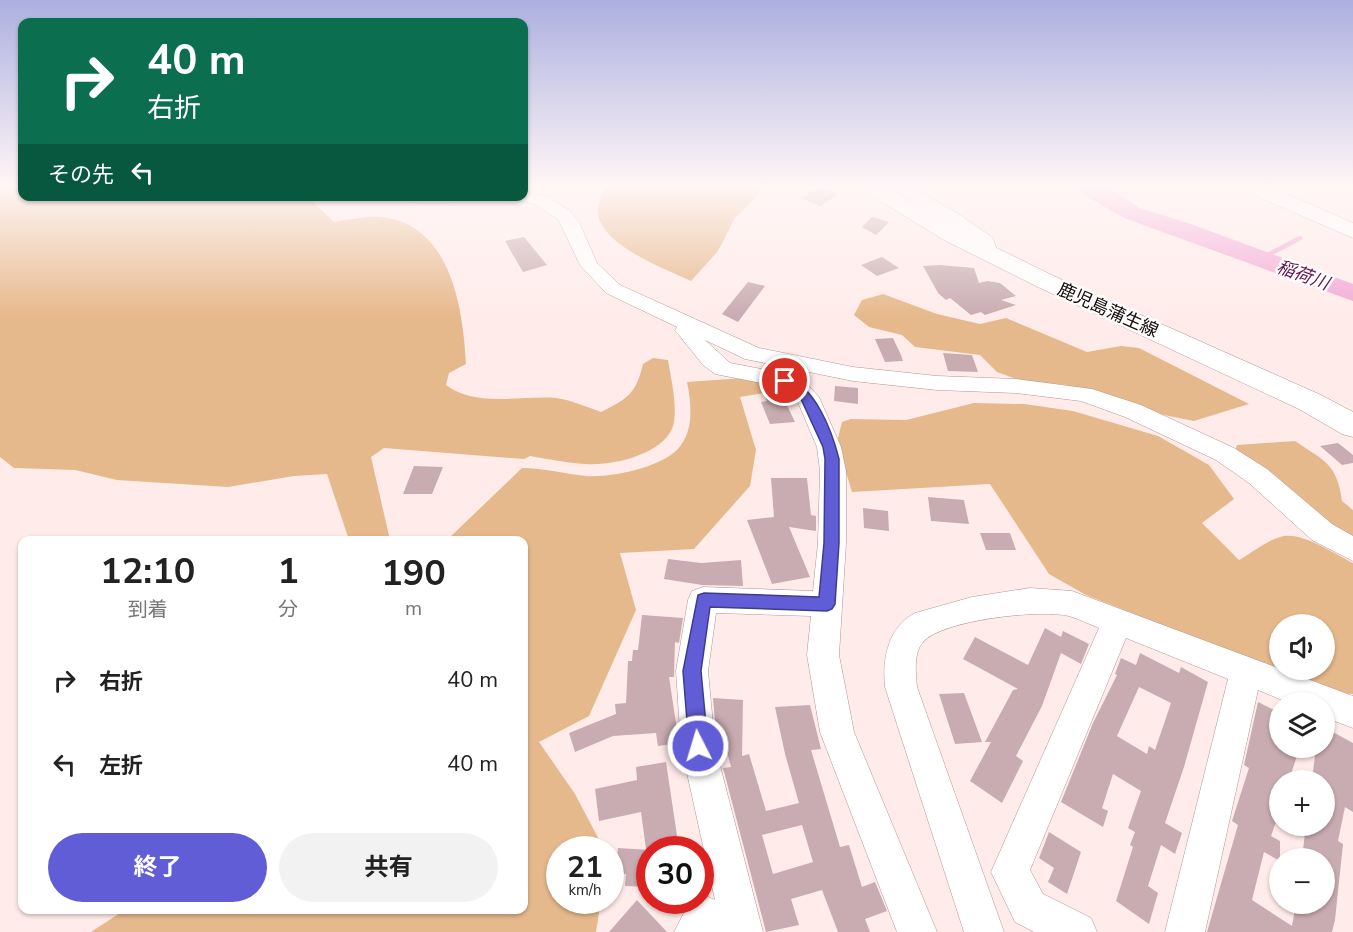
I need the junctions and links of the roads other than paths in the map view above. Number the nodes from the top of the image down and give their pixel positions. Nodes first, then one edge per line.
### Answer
1 (573, 228) edge
2 (942, 228) edge
3 (968, 228) edge
4 (988, 254) junction
5 (689, 323) junction
6 (1353, 426) edge
7 (1353, 550) edge
8 (827, 604) junction
9 (1118, 620) junction
10 (1246, 670) junction
11 (1353, 712) edge
12 (694, 932) edge
13 (724, 932) edge
14 (743, 932) edge
15 (917, 932) edge
16 (984, 932) edge
17 (1077, 932) edge
18 (1185, 932) edge

1 - 5 street
2 - 4 main road, 鹿児島蒲生線
3 - 4 street
4 - 6 main road, 鹿児島蒲生線
5 - 7 street
5 - 8 street
8 - 14 street
8 - 15 street
9 - 10 street
9 - 16 street
9 - 17 street
10 - 11 street
10 - 18 street
12 - 13 street

